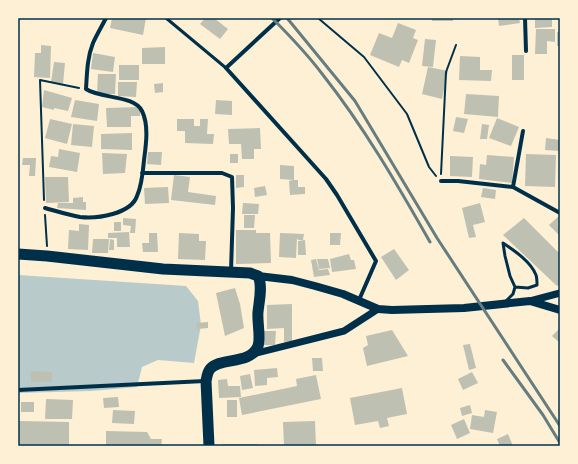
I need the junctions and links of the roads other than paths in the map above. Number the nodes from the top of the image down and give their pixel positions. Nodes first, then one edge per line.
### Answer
1 (106, 18) edge
2 (166, 18) edge
3 (280, 18) edge
4 (525, 18) edge
5 (526, 51) dead end
6 (226, 68) junction
7 (523, 131) dead end
8 (142, 173) junction
9 (441, 181) road end
10 (513, 187) junction
11 (45, 208) road end
12 (560, 213) edge
13 (18, 254) edge
14 (231, 272) junction
15 (258, 276) junction
16 (515, 287) junction
17 (560, 293) edge
18 (359, 300) junction
19 (530, 301) junction
20 (502, 304) junction
21 (378, 308) junction
22 (560, 310) edge
23 (251, 354) junction
24 (206, 381) junction
25 (18, 390) edge
26 (209, 446) edge

1 - 8 street
2 - 6 lane
3 - 6 street
4 - 5 street
6 - 18 street
7 - 10 street
8 - 11 street
8 - 14 street
9 - 10 street
10 - 12 street
13 - 14 highway
14 - 15 highway
15 - 18 main road
15 - 23 highway
16 - 16 lane
16 - 20 lane
17 - 19 street
18 - 21 main road
19 - 20 main road
19 - 22 main road
20 - 21 main road
21 - 23 street
23 - 24 highway
24 - 25 street
24 - 26 highway

